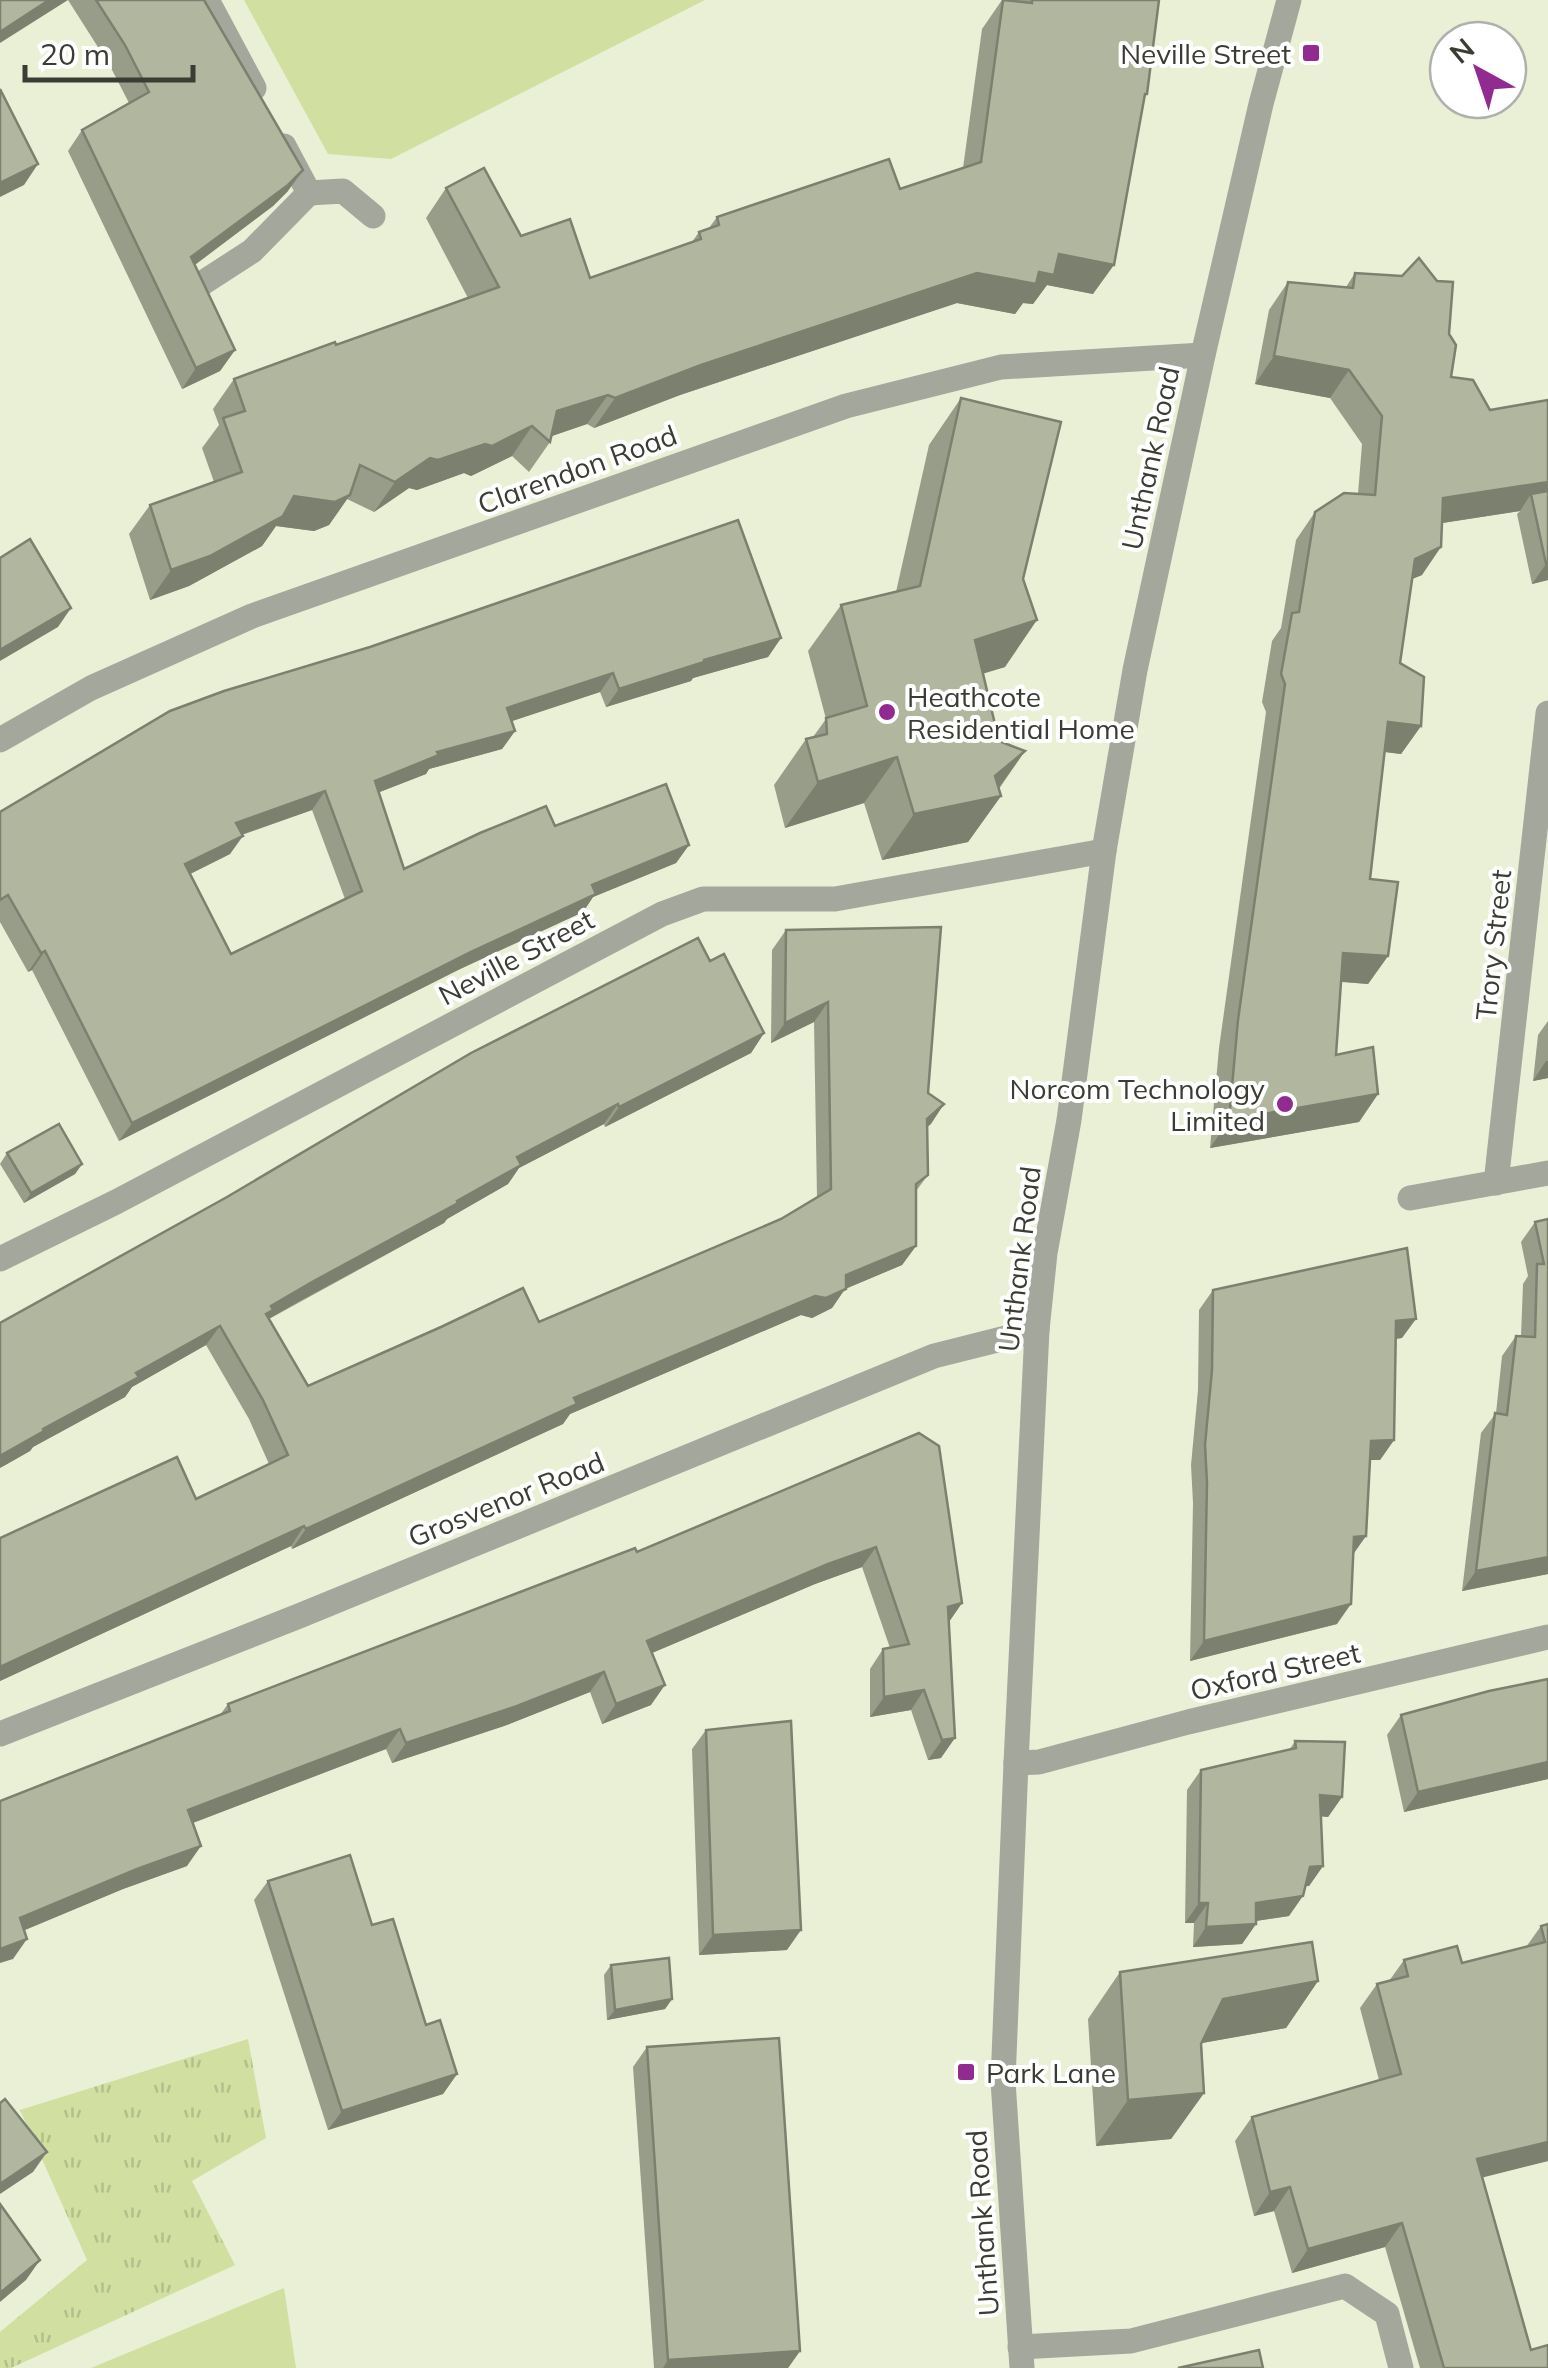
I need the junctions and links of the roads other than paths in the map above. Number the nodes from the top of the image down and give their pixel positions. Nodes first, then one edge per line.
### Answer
1 (207, 0) edge
2 (1288, 0) edge
3 (309, 192) junction
4 (373, 216) dead end
5 (201, 284) edge
6 (1203, 355) junction
7 (1548, 713) edge
8 (0, 740) edge
9 (1104, 850) junction
10 (1548, 1173) edge
11 (1496, 1183) junction
12 (1410, 1198) dead end
13 (0, 1259) edge
14 (1038, 1330) junction
15 (1548, 1638) edge
16 (0, 1734) edge
17 (1016, 1763) junction
18 (1021, 2357) edge
19 (1401, 2368) edge

1 - 3 street
2 - 6 street, Unthank Road
3 - 4 street
3 - 5 street
6 - 8 street, Clarendon Road
6 - 9 street, Unthank Road
7 - 11 street, Trory Street
9 - 13 street, Neville Street
9 - 14 street, Unthank Road
10 - 11 street
11 - 12 street
14 - 16 street, Grosvenor Road
14 - 17 street, Unthank Road
15 - 17 street, Oxford Street
17 - 18 street, Unthank Road
18 - 19 street

